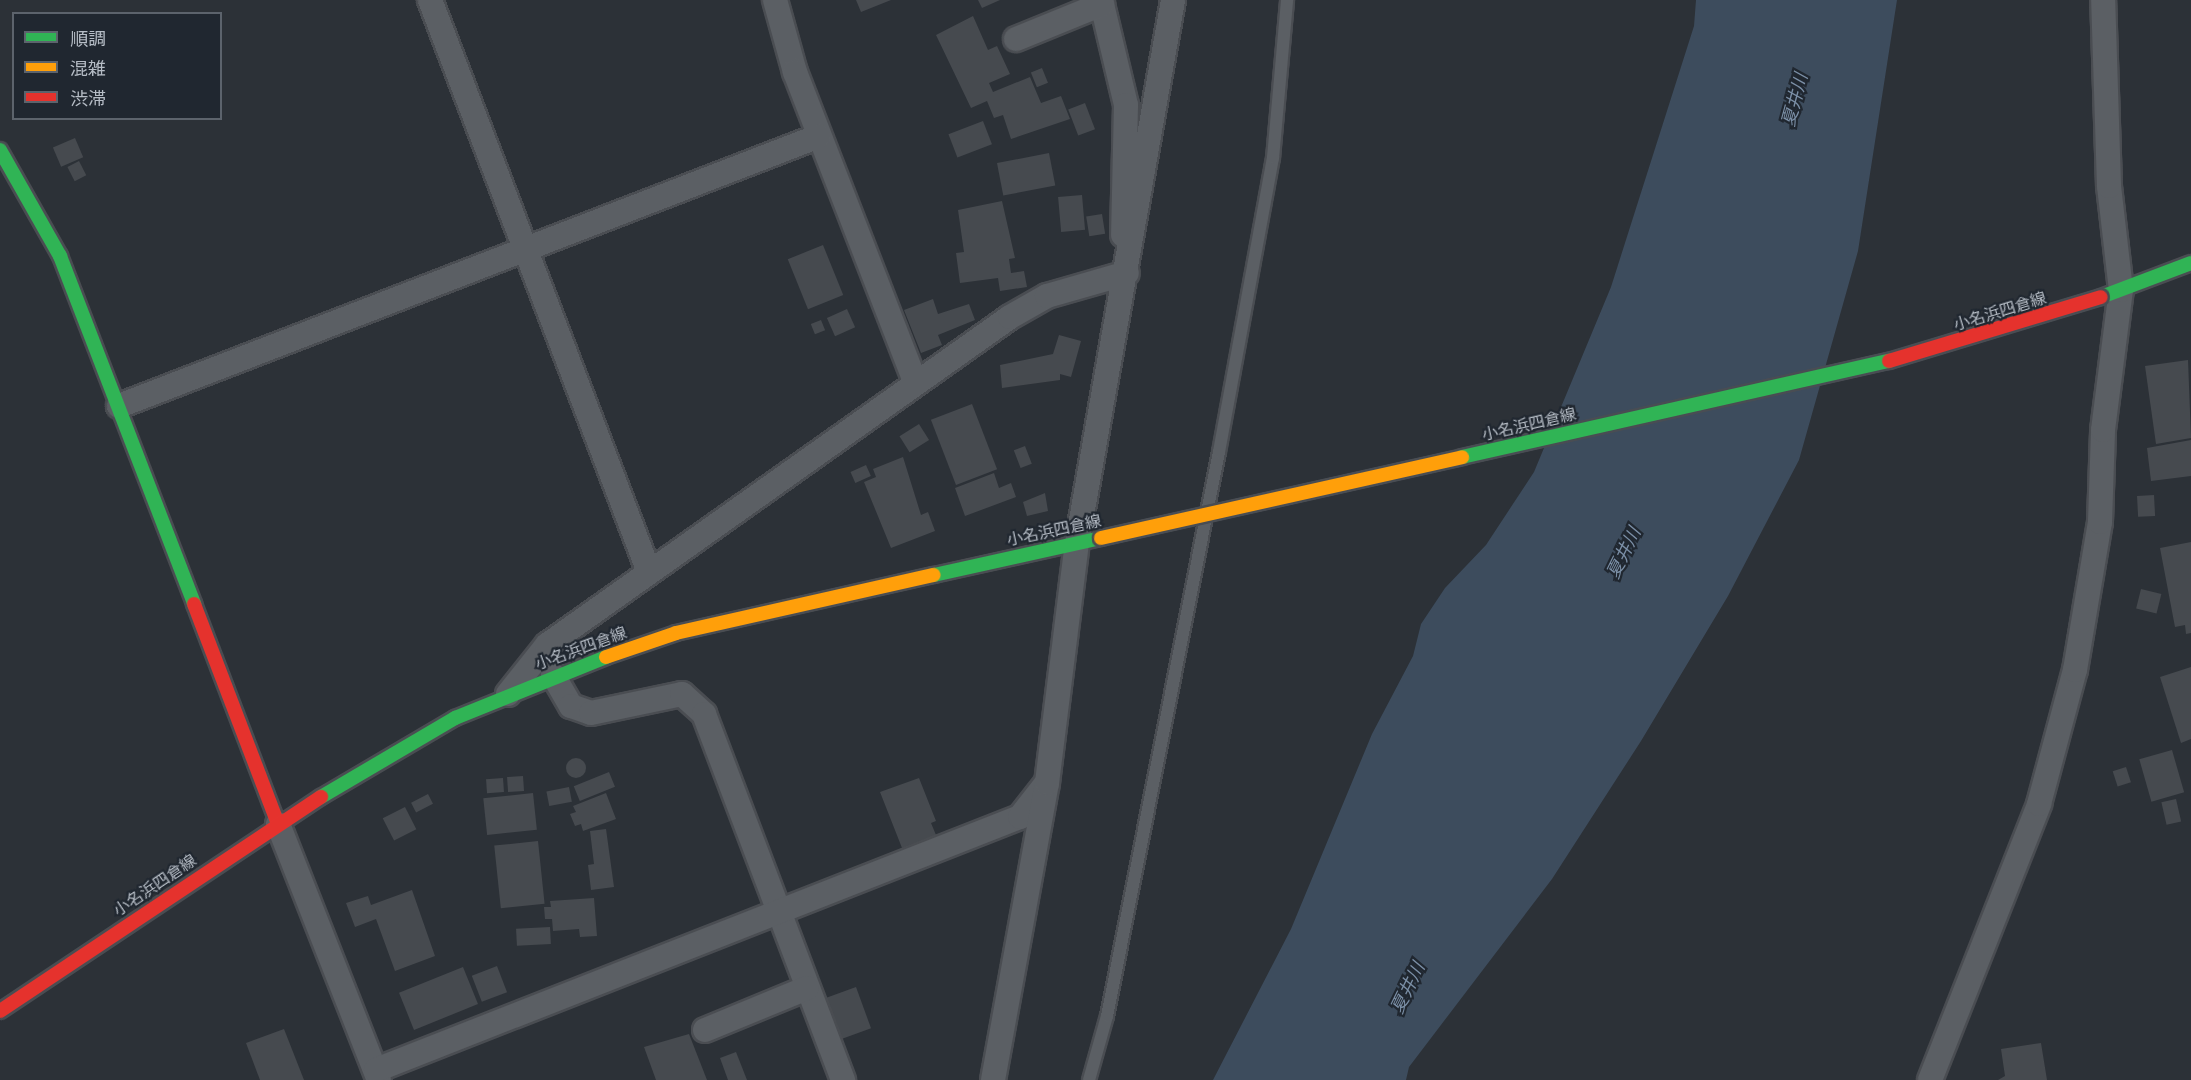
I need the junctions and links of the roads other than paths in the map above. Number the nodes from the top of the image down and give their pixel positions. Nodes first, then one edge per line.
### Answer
1 (430, 0) edge
2 (775, 0) edge
3 (1173, 0) edge
4 (1287, 0) edge
5 (2103, 0) edge
6 (1102, 2) edge
7 (1016, 39) dead end
8 (819, 136) junction
9 (0, 150) edge
10 (525, 249) junction
11 (1129, 262) junction
12 (2191, 263) edge
13 (2111, 294) junction
14 (915, 382) junction
15 (119, 406) junction
16 (1077, 543) junction
17 (649, 572) junction
18 (553, 675) junction
19 (506, 696) junction
20 (1047, 783) junction
21 (278, 824) junction
22 (778, 912) junction
23 (807, 988) junction
24 (0, 1011) edge
25 (705, 1030) dead end
26 (377, 1075) edge
27 (843, 1080) edge
28 (993, 1080) edge
29 (1089, 1080) edge
30 (1930, 1080) edge

1 - 10 street
2 - 8 street
3 - 11 street
4 - 29 lane
5 - 13 street
6 - 7 street
6 - 11 street
8 - 10 street
8 - 14 street
9 - 15 main road
10 - 15 street
10 - 17 street
11 - 14 street
11 - 16 street
12 - 13 main road, 小名浜四倉線
13 - 16 main road, 小名浜四倉線, bridge
13 - 30 street
14 - 17 street
15 - 21 main road
16 - 18 main road, 小名浜四倉線
16 - 20 street
17 - 19 street
18 - 19 main road, 小名浜四倉線
18 - 22 street
19 - 21 main road, 小名浜四倉線
20 - 22 street
20 - 28 street
21 - 24 main road, 小名浜四倉線
21 - 26 street
22 - 23 street
22 - 26 street
23 - 25 street
23 - 27 street

